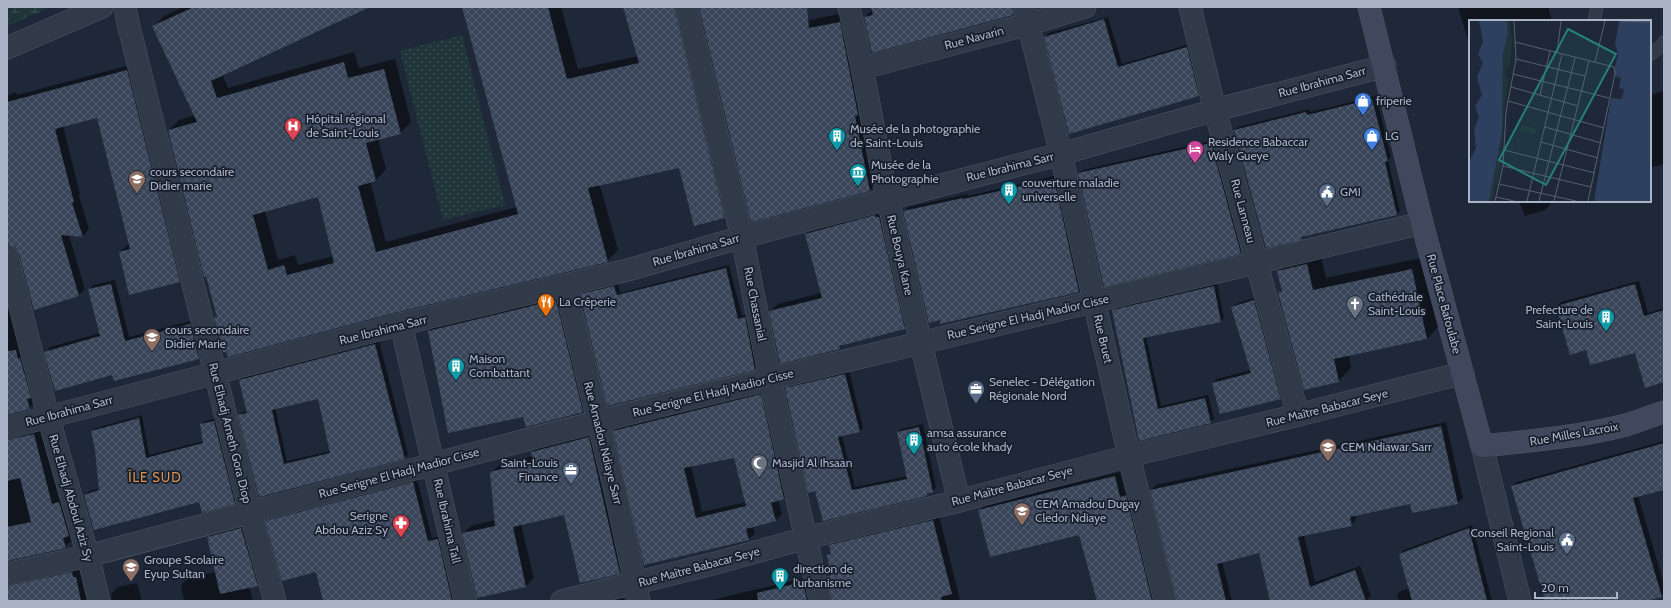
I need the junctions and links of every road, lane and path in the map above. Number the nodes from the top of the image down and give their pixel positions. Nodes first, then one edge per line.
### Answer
1 (102, 7) edge
2 (125, 7) edge
3 (686, 7) edge
4 (849, 7) edge
5 (1084, 7) edge
6 (1190, 7) edge
7 (1597, 7) edge
8 (1376, 9) edge
9 (1026, 15) edge
10 (1594, 20) edge
11 (1664, 42) edge
12 (7, 48) edge
13 (1651, 54) edge
14 (1384, 66) junction
15 (863, 68) junction
16 (1215, 110) junction
17 (1061, 154) junction
18 (888, 198) junction
19 (1422, 222) junction
20 (742, 237) junction
21 (7, 256) edge
22 (1257, 264) junction
23 (566, 285) junction
24 (1094, 301) junction
25 (401, 324) junction
26 (920, 343) junction
27 (216, 373) junction
28 (1463, 373) junction
29 (770, 379) junction
30 (1664, 412) edge
31 (1298, 415) junction
32 (48, 416) junction
33 (598, 421) junction
34 (7, 428) edge
35 (1482, 446) junction
36 (1129, 456) junction
37 (435, 464) junction
38 (959, 500) junction
39 (250, 513) junction
40 (806, 538) junction
41 (88, 556) junction
42 (7, 574) edge
43 (637, 592) edge
44 (99, 601) edge
45 (275, 601) edge
46 (465, 601) edge
47 (562, 601) edge
48 (820, 601) edge
49 (1165, 601) edge
50 (1520, 601) edge

1 - 12 street
2 - 27 street, Rue Elhadj Ameth Gora Diop
3 - 20 street, Rue Chassanial
4 - 15 street, Rue Bouya Kane
5 - 9 street, Rue Navarin
6 - 16 street, Rue Lanneau
7 - 10 lane
8 - 14 street, Rue Place Bafoulabe
9 - 15 street, Rue Navarin
9 - 17 street, Rue Bruet
11 - 13 lane
14 - 16 street, Rue Ibrahima Sarr
14 - 19 street, Rue Place Bafoulabe
15 - 18 street, Rue Bouya Kane
16 - 17 street, Rue Ibrahima Sarr
16 - 22 street, Rue Lanneau
17 - 18 street, Rue Ibrahima Sarr
17 - 24 street, Rue Bruet
18 - 20 street, Rue Ibrahima Sarr
18 - 26 street, Rue Bouya Kane
19 - 22 street, Rue Serigne El Hadj Madior Cisse
19 - 28 street, Rue Place Bafoulabe
20 - 23 street, Rue Ibrahima Sarr
20 - 29 street, Rue Chassanial
21 - 32 street, Rue Elhadj Abdoul Aziz Sy
22 - 24 street, Rue Serigne El Hadj Madior Cisse
22 - 31 street, Rue Lanneau
23 - 25 street, Rue Ibrahima Sarr
23 - 33 street, Rue Amadou Ndiaye Sarr
24 - 26 street, Rue Serigne El Hadj Madior Cisse
24 - 36 street, Rue Bruet
25 - 27 street, Rue Ibrahima Sarr
25 - 37 street, Rue Ibrahima Tall
26 - 29 street, Rue Serigne El Hadj Madior Cisse
26 - 38 street, Rue Bouya Kane
27 - 32 street, Rue Ibrahima Sarr
27 - 39 street, Rue Elhadj Ameth Gora Diop
28 - 31 street, Rue Maître Babacar Seye
28 - 35 street, Rue Place Bafoulabe
29 - 33 street, Rue Serigne El Hadj Madior Cisse
29 - 40 street, Rue Chassanial
30 - 35 street, Rue Milles Lacroix
31 - 36 street, Rue Maître Babacar Seye
32 - 34 street, Rue Ibrahima Sarr
32 - 41 street, Rue Elhadj Abdoul Aziz Sy
33 - 37 street, Rue Serigne El Hadj Madior Cisse
33 - 43 street, Rue Amadou Ndiaye Sarr
35 - 50 street, Rue Place Bafoulabe
36 - 38 street, Rue Maître Babacar Seye
36 - 49 street, Rue Bruet
37 - 39 street, Rue Serigne El Hadj Madior Cisse
37 - 46 street, Rue Ibrahima Tall
38 - 40 street, Rue Maître Babacar Seye
39 - 41 street, Rue Serigne El Hadj Madior Cisse
39 - 45 street, Rue Elhadj Ameth Gora Diop
40 - 43 street, Rue Maître Babacar Seye
40 - 48 street, Rue Chassanial
41 - 42 street, Rue Serigne El Hadj Madior Cisse
41 - 44 street, Rue Elhadj Abdoul Aziz Sy
43 - 47 street, Rue Maître Babacar Seye

